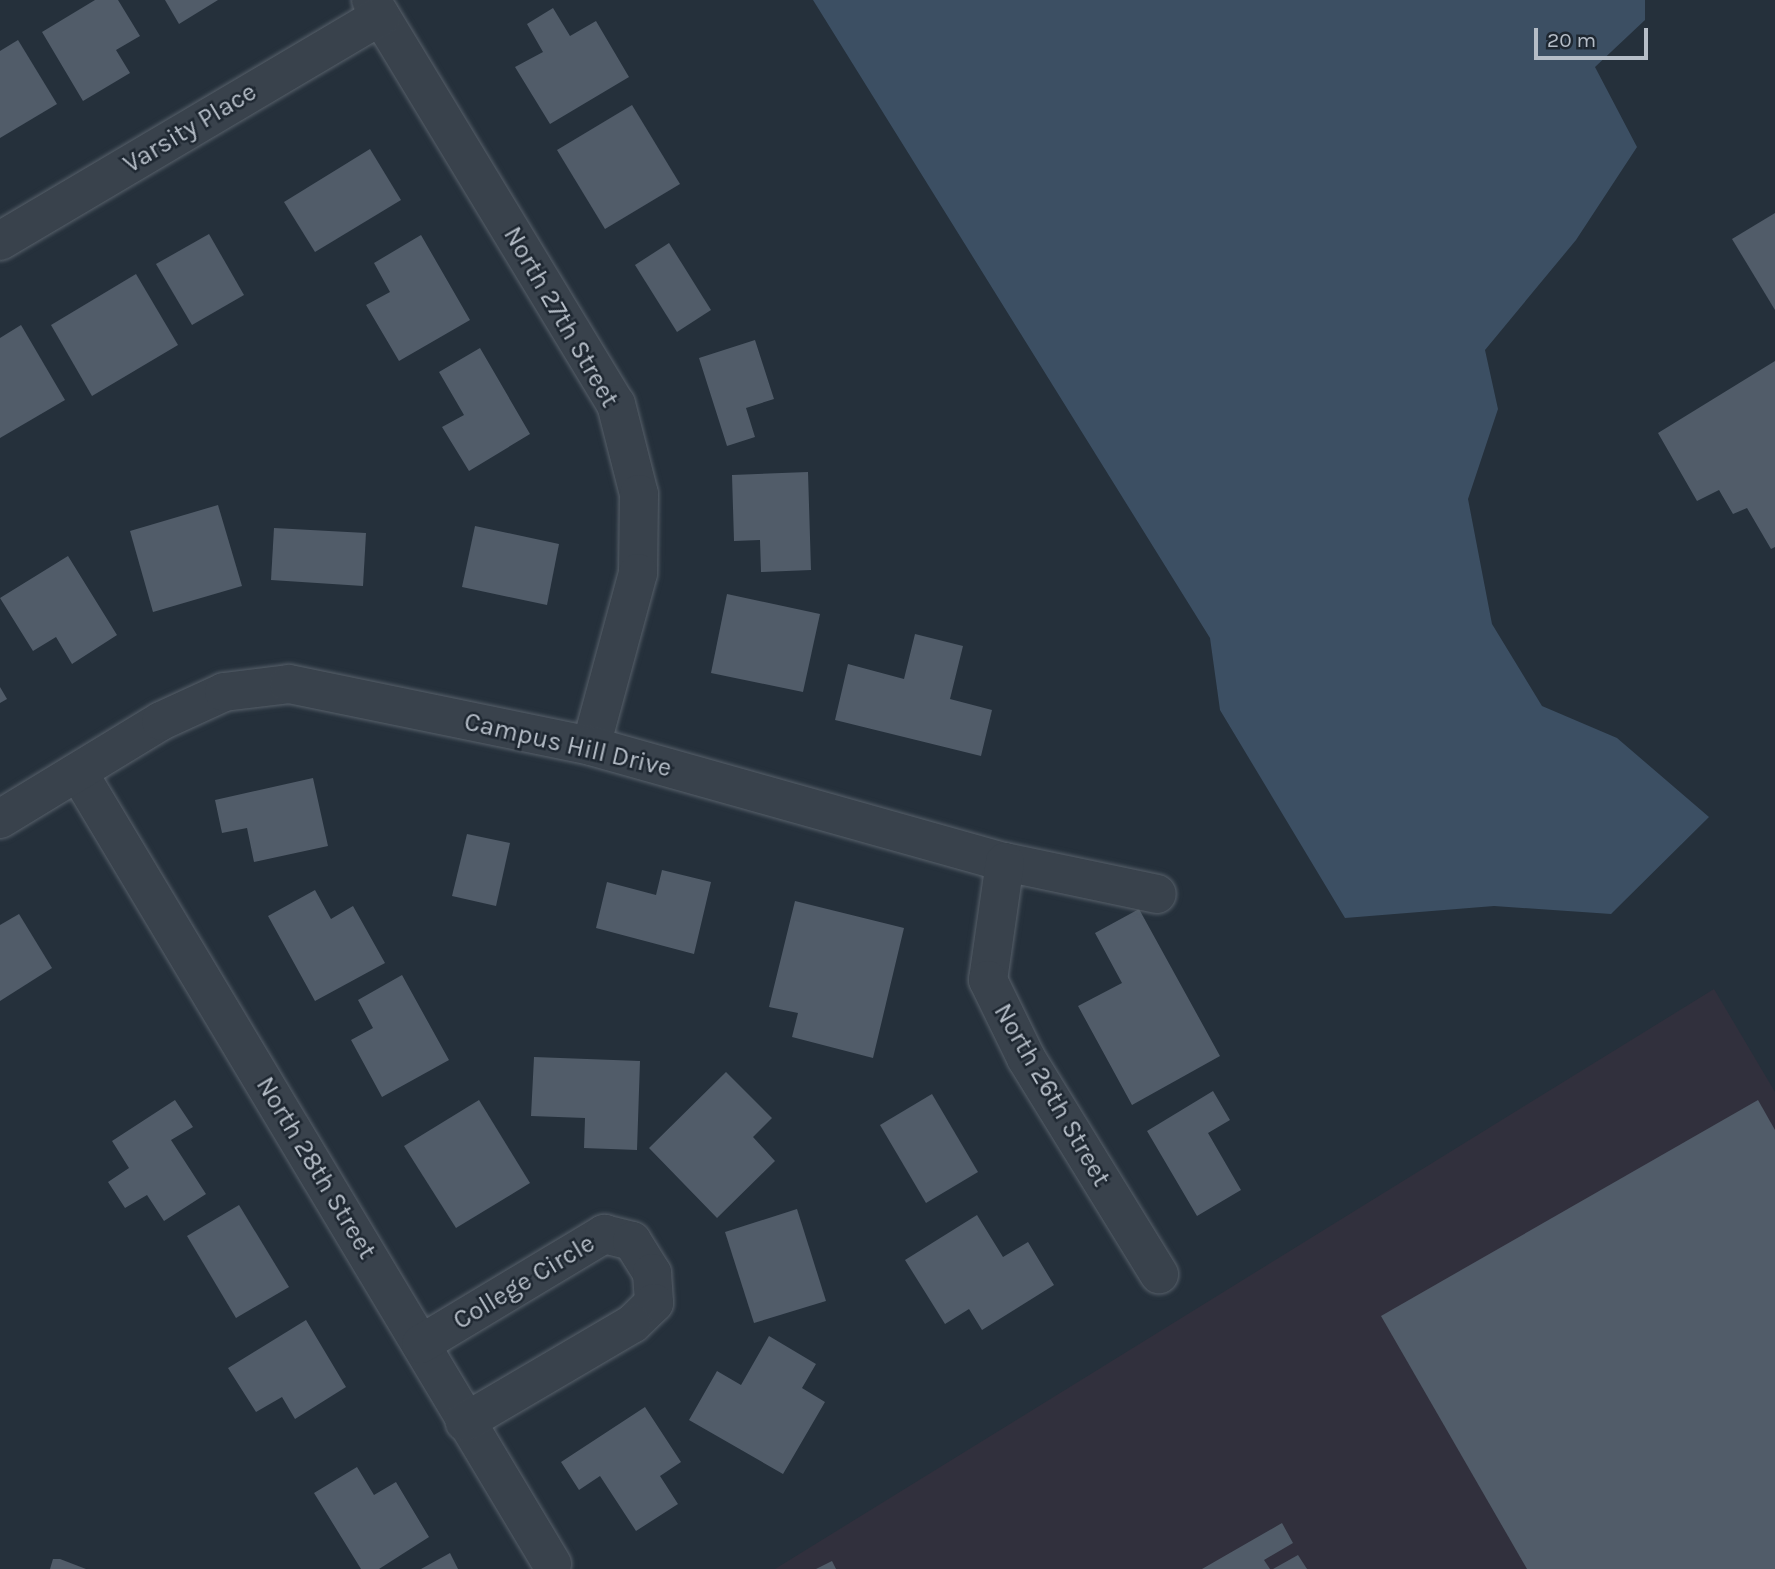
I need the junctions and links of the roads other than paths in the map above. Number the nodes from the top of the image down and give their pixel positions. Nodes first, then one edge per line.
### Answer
1 (376, 8) edge
2 (0, 241) edge
3 (591, 746) junction
4 (78, 772) junction
5 (0, 819) edge
6 (1005, 862) junction
7 (1157, 894) dead end
8 (1159, 1274) dead end
9 (421, 1344) junction
10 (465, 1422) junction
11 (552, 1564) dead end

1 - 2 street, Varsity Place
1 - 3 street, North 27th Street
3 - 4 street, Campus Hill Drive
3 - 6 street, Campus Hill Drive
4 - 5 street, Campus Hill Drive
4 - 9 street, North 28th Street
6 - 7 street, Campus Hill Drive
6 - 8 street, North 26th Street
9 - 10 street, North 28th Street
9 - 10 street, College Circle
10 - 11 street, North 28th Street

